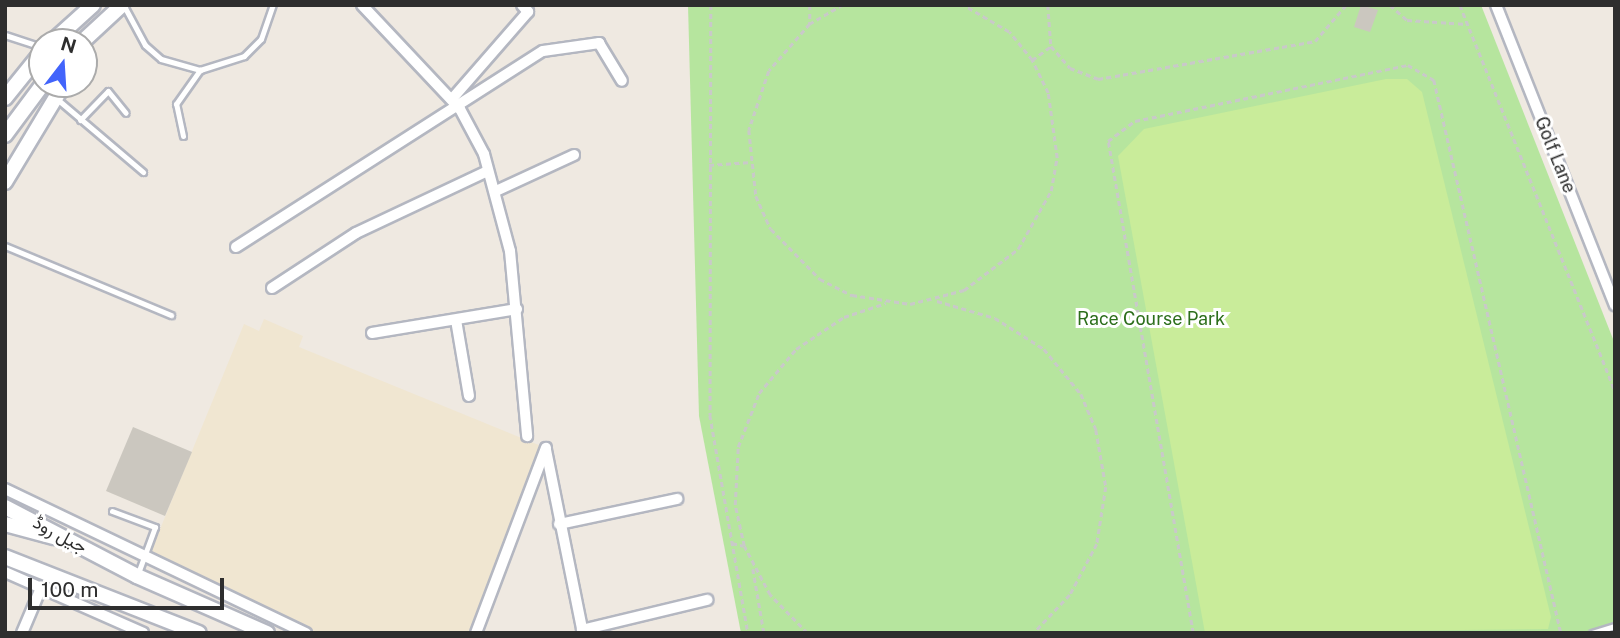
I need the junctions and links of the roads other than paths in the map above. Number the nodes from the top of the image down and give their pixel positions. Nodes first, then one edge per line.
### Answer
1 (93, 5) edge
2 (123, 5) edge
3 (273, 5) edge
4 (362, 5) edge
5 (523, 5) edge
6 (1496, 5) edge
7 (105, 20) junction
8 (68, 28) edge
9 (97, 28) edge
10 (98, 31) edge
11 (6, 35) edge
12 (28, 44) edge
13 (28, 68) edge
14 (200, 70) junction
15 (622, 81) dead end
16 (5, 98) edge
17 (33, 98) edge
18 (54, 98) edge
19 (56, 98) edge
20 (452, 99) junction
21 (460, 109) junction
22 (126, 113) dead end
23 (80, 120) junction
24 (5, 135) edge
25 (183, 136) dead end
26 (574, 155) dead end
27 (488, 171) junction
28 (143, 172) dead end
29 (5, 182) edge
30 (496, 191) junction
31 (5, 246) edge
32 (236, 247) dead end
33 (272, 288) dead end
34 (1615, 305) edge
35 (517, 309) junction
36 (171, 315) dead end
37 (456, 320) junction
38 (372, 333) dead end
39 (469, 396) dead end
40 (527, 436) dead end
41 (5, 489) edge
42 (677, 499) dead end
43 (5, 507) edge
44 (112, 511) dead end
45 (5, 524) edge
46 (559, 524) junction
47 (65, 538) junction
48 (5, 557) edge
49 (143, 560) junction
50 (5, 572) edge
51 (137, 576) junction
52 (41, 588) junction
53 (707, 600) dead end
54 (1615, 626) edge
55 (582, 631) edge
56 (22, 633) edge
57 (143, 633) edge
58 (199, 633) edge
59 (267, 633) edge
60 (306, 633) edge
61 (476, 633) edge
62 (1592, 633) edge

1 - 8 main road
2 - 7 main road
2 - 14 lane
3 - 14 lane
4 - 20 street
5 - 20 street
6 - 34 street, Golf Lane
7 - 9 main road
7 - 10 main road
11 - 12 lane
13 - 16 main road
14 - 25 lane
15 - 21 street
17 - 24 main road
18 - 29 main road
19 - 23 lane
20 - 21 street
21 - 27 street
21 - 32 street
22 - 23 lane
23 - 28 lane
26 - 30 street
27 - 30 street
27 - 33 street
30 - 35 street
31 - 36 lane
35 - 37 street
35 - 40 street
37 - 38 street
37 - 39 street
41 - 49 street
42 - 46 street
43 - 47 main road, جیل روڈ
44 - 49 lane
45 - 47 main road
46 - 55 street
46 - 61 street
47 - 51 main road, جیل روڈ
48 - 58 main road
49 - 51 lane
49 - 60 street
50 - 52 street
51 - 59 main road, جیل روڈ
52 - 56 street
52 - 57 street
53 - 55 street
54 - 62 lane

